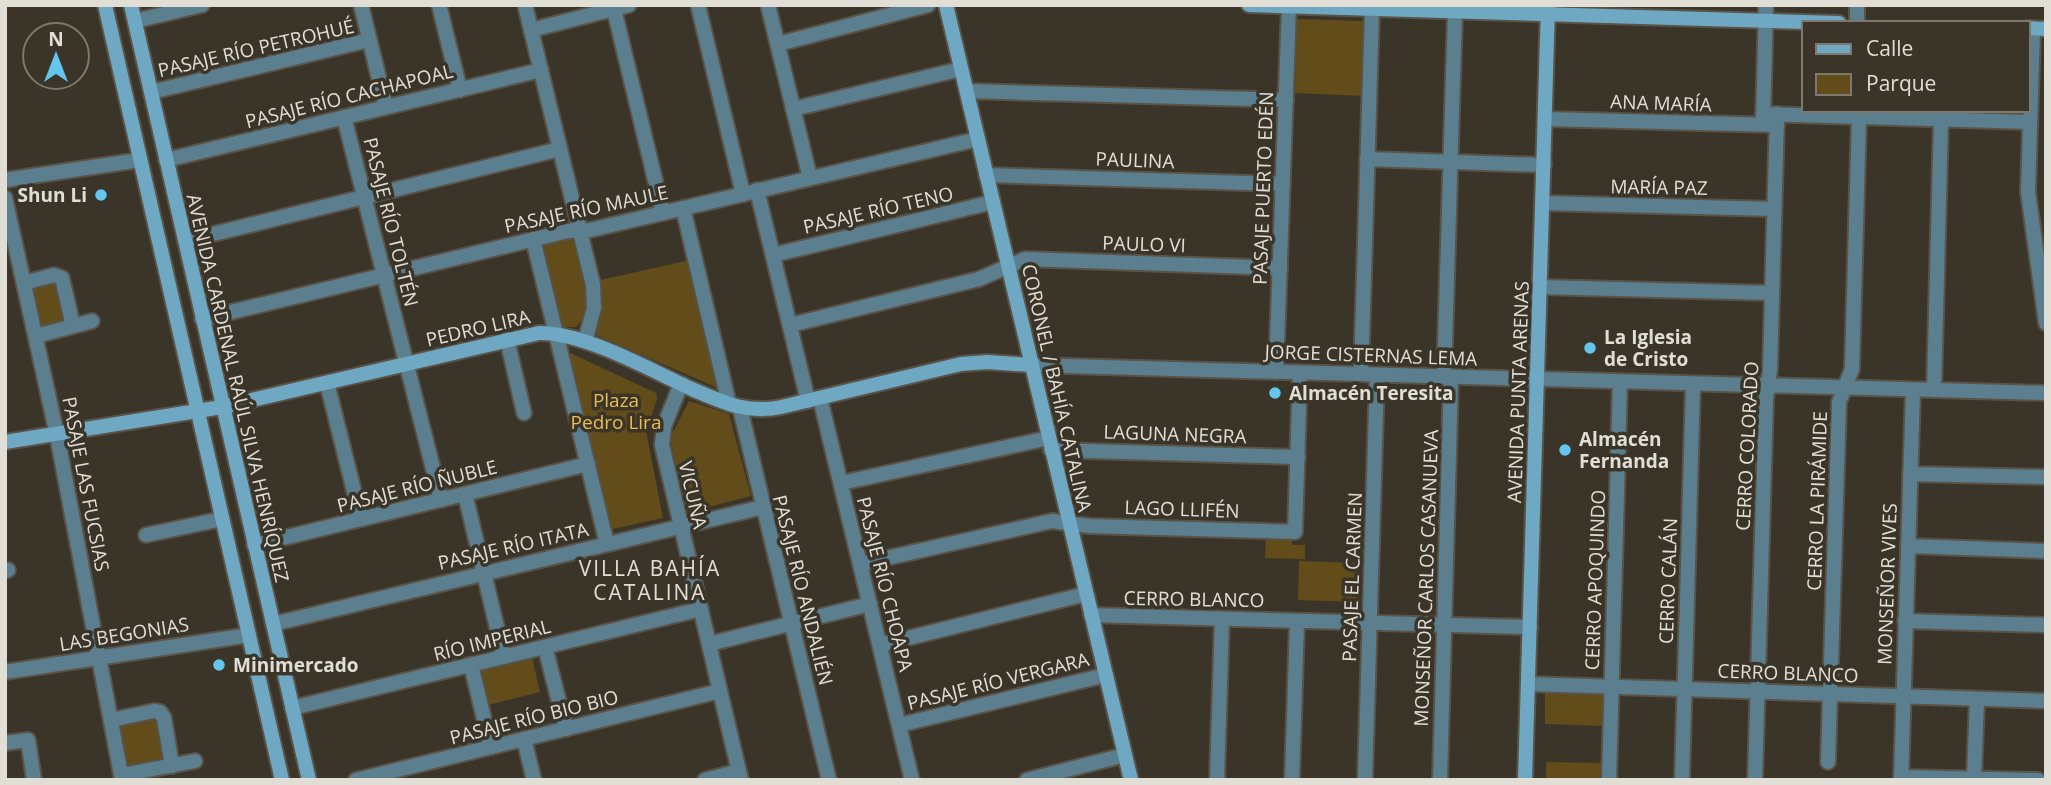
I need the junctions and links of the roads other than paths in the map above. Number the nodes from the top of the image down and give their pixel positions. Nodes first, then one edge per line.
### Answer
1 (105, 5) edge
2 (131, 5) edge
3 (202, 5) edge
4 (361, 5) edge
5 (439, 5) edge
6 (525, 5) edge
7 (629, 5) edge
8 (698, 5) edge
9 (768, 5) edge
10 (928, 5) edge
11 (946, 5) edge
12 (1249, 5) edge
13 (1766, 5) edge
14 (1289, 6) edge
15 (1320, 6) edge
16 (613, 7) edge
17 (1428, 8) edge
18 (1372, 9) junction
19 (1548, 10) edge
20 (1455, 11) junction
21 (1765, 20) junction
22 (135, 21) junction
23 (1802, 22) edge
24 (2036, 29) edge
25 (531, 30) junction
26 (369, 40) junction
27 (778, 44) junction
28 (961, 69) junction
29 (541, 70) junction
30 (460, 90) junction
31 (967, 91) junction
32 (151, 92) junction
33 (1286, 100) junction
34 (386, 107) junction
35 (793, 109) junction
36 (2030, 109) edge
37 (2030, 112) edge
38 (344, 117) junction
39 (1859, 117) junction
40 (1545, 119) junction
41 (1941, 119) junction
42 (1770, 120) junction
43 (2029, 122) junction
44 (978, 139) junction
45 (560, 149) junction
46 (1367, 159) junction
47 (140, 160) junction
48 (166, 160) junction
49 (1450, 162) junction
50 (1544, 165) junction
51 (986, 176) junction
52 (810, 178) junction
53 (5, 180) edge
54 (1283, 184) junction
55 (750, 192) junction
56 (365, 197) junction
57 (5, 198) edge
58 (993, 202) junction
59 (1543, 203) junction
60 (683, 208) junction
61 (1774, 209) junction
62 (663, 213) junction
63 (580, 230) junction
64 (533, 239) junction
65 (185, 241) junction
66 (2040, 242) edge
67 (773, 255) junction
68 (1008, 266) junction
69 (1280, 268) junction
70 (384, 275) junction
71 (24, 283) junction
72 (1540, 287) junction
73 (1772, 293) junction
74 (202, 319) junction
75 (92, 321) dead end
76 (2046, 323) edge
77 (790, 325) junction
78 (73, 326) junction
79 (556, 333) junction
80 (36, 336) junction
81 (507, 339) junction
82 (585, 341) junction
83 (407, 364) junction
84 (1031, 365) junction
85 (1276, 372) junction
86 (1300, 373) junction
87 (1361, 374) junction
88 (1377, 375) junction
89 (1447, 377) junction
90 (1537, 379) junction
91 (1620, 382) junction
92 (327, 383) junction
93 (681, 384) junction
94 (1693, 384) junction
95 (1768, 386) junction
96 (1846, 388) junction
97 (1913, 390) junction
98 (1934, 390) junction
99 (2046, 393) edge
100 (814, 399) junction
101 (734, 406) junction
102 (222, 407) junction
103 (197, 412) junction
104 (524, 413) dead end
105 (57, 435) junction
106 (5, 442) edge
107 (1050, 444) junction
108 (1298, 457) junction
109 (588, 464) junction
110 (1910, 474) junction
111 (2046, 477) edge
112 (841, 483) junction
113 (465, 494) junction
114 (441, 500) junction
115 (763, 507) junction
116 (222, 519) junction
117 (361, 519) junction
118 (1069, 522) junction
119 (681, 526) junction
120 (146, 536) dead end
121 (607, 544) junction
122 (254, 545) junction
123 (1908, 546) junction
124 (2046, 551) edge
125 (860, 564) junction
126 (484, 573) junction
127 (1086, 594) junction
128 (870, 604) junction
129 (701, 609) junction
130 (1091, 615) junction
131 (1222, 619) junction
132 (1297, 621) junction
133 (1905, 621) junction
134 (791, 623) junction
135 (1370, 623) junction
136 (273, 624) junction
137 (1444, 625) junction
138 (2046, 625) edge
139 (1530, 627) junction
140 (249, 635) junction
141 (709, 644) junction
142 (880, 645) junction
143 (545, 647) junction
144 (504, 657) junction
145 (99, 658) junction
146 (471, 665) junction
147 (5, 672) edge
148 (1106, 675) junction
149 (1528, 684) junction
150 (1612, 686) junction
151 (1685, 689) junction
152 (720, 691) junction
153 (1757, 691) junction
154 (1830, 694) junction
155 (1903, 696) junction
156 (1977, 699) junction
157 (2046, 701) edge
158 (292, 708) junction
159 (111, 720) junction
160 (899, 725) junction
161 (566, 729) junction
162 (524, 739) junction
163 (5, 743) edge
164 (491, 747) junction
165 (1125, 755) junction
166 (195, 761) dead end
167 (1828, 762) dead end
168 (172, 766) junction
169 (740, 776) edge
170 (122, 778) edge
171 (1901, 778) edge
172 (1974, 778) edge
173 (34, 780) edge
174 (282, 780) edge
175 (309, 780) edge
176 (356, 780) edge
177 (534, 780) edge
178 (705, 780) edge
179 (829, 780) edge
180 (912, 780) edge
181 (1027, 780) edge
182 (1131, 780) edge
183 (1217, 780) edge
184 (1292, 780) edge
185 (1365, 780) edge
186 (1440, 780) edge
187 (1525, 780) edge
188 (1609, 780) edge
189 (1682, 780) edge
190 (1755, 780) edge
191 (2038, 780) edge

1 - 47 street
2 - 22 street, AVENIDA CARDENAL RAÚL SILVA HENRÍQUEZ
3 - 22 street
4 - 26 street
5 - 30 street
6 - 25 street
7 - 16 street
8 - 55 street, PASAJE RÍO CHOAPA
9 - 27 street
10 - 27 street
11 - 28 street, CORONEL / BAHÍA CATALINA
12 - 14 street
13 - 21 street, CERRO COLORADO
14 - 15 street
14 - 33 street, PASAJE PUERTO EDÉN
15 - 18 street
16 - 25 street
16 - 62 street
17 - 18 street
17 - 20 street
18 - 46 street
19 - 20 street
19 - 21 street
19 - 40 street, AVENIDA PUNTA ARENAS
20 - 49 street, MONSEÑOR CARLOS CASANUEVA
21 - 23 street
21 - 42 street, CERRO COLORADO
22 - 32 street, AVENIDA CARDENAL RAÚL SILVA HENRÍQUEZ
24 - 36 street
25 - 29 street
26 - 32 street, PASAJE RÍO PETROHUÉ
26 - 34 street
27 - 35 street
28 - 31 street, CORONEL / BAHÍA CATALINA
28 - 35 street
29 - 30 street, PASAJE RÍO CACHAPOAL
29 - 45 street
30 - 34 street, PASAJE RÍO CACHAPOAL
31 - 33 street
31 - 44 street, CORONEL / BAHÍA CATALINA
32 - 48 street, AVENIDA CARDENAL RAÚL SILVA HENRÍQUEZ
33 - 54 street, PASAJE PUERTO EDÉN
34 - 38 street, PASAJE RÍO CACHAPOAL
35 - 52 street
37 - 43 street
38 - 48 street, PASAJE RÍO CACHAPOAL
38 - 56 street, PASAJE RÍO TOLTÉN
39 - 41 street, ANA MARÍA
39 - 42 street, ANA MARÍA
39 - 96 street, CERRO LA PIRÁMIDE
40 - 42 street, ANA MARÍA
40 - 50 street, AVENIDA PUNTA ARENAS
41 - 43 street, ANA MARÍA
41 - 98 street
42 - 61 street, CERRO COLORADO
43 - 66 street
44 - 51 street, CORONEL / BAHÍA CATALINA
44 - 52 street, PASAJE RÍO MAULE
45 - 56 street
45 - 63 street
46 - 49 street
46 - 87 street
47 - 53 street
47 - 103 street
48 - 65 street, AVENIDA CARDENAL RAÚL SILVA HENRÍQUEZ
49 - 50 street
49 - 89 street, MONSEÑOR CARLOS CASANUEVA
50 - 59 street, AVENIDA PUNTA ARENAS
51 - 54 street, PAULINA
51 - 58 street, CORONEL / BAHÍA CATALINA
52 - 55 street, PASAJE RÍO MAULE
54 - 69 street, PASAJE PUERTO EDÉN
55 - 60 street, PASAJE RÍO MAULE
55 - 67 street, PASAJE RÍO CHOAPA
56 - 65 street
56 - 70 street, PASAJE RÍO TOLTÉN
57 - 71 street, PASAJE LAS FUCSIAS
58 - 67 street, PASAJE RÍO TENO
58 - 68 street, CORONEL / BAHÍA CATALINA
59 - 61 street, MARÍA PAZ
59 - 72 street, AVENIDA PUNTA ARENAS
60 - 62 street, PASAJE RÍO MAULE
60 - 101 street, PASAJE RÍO ANDALIÉN
61 - 73 street, CERRO COLORADO
62 - 63 street, PASAJE RÍO MAULE
63 - 64 street, PASAJE RÍO MAULE
63 - 82 street
64 - 70 street, PASAJE RÍO MAULE
64 - 79 street
65 - 74 street, AVENIDA CARDENAL RAÚL SILVA HENRÍQUEZ
66 - 76 street
67 - 77 street, PASAJE RÍO CHOAPA
68 - 69 street, PAULO VI
68 - 77 street, PAULO VI
68 - 84 street, CORONEL / BAHÍA CATALINA
69 - 85 street, PASAJE PUERTO EDÉN
70 - 74 street, PASAJE RÍO MAULE
70 - 83 street, PASAJE RÍO TOLTÉN
71 - 78 street
71 - 80 street, PASAJE LAS FUCSIAS
72 - 73 street
72 - 90 street, AVENIDA PUNTA ARENAS
73 - 95 street, CERRO COLORADO
74 - 102 street, AVENIDA CARDENAL RAÚL SILVA HENRÍQUEZ
75 - 78 street
77 - 100 street, PASAJE RÍO CHOAPA
78 - 80 street
79 - 81 street, PEDRO LIRA
79 - 82 street, PEDRO LIRA
79 - 109 street
80 - 105 street, PASAJE LAS FUCSIAS
81 - 83 street, PEDRO LIRA
81 - 104 street
82 - 93 street, PEDRO LIRA
83 - 92 street, PEDRO LIRA
83 - 114 street, PASAJE RÍO TOLTÉN
84 - 85 street, JORGE CISTERNAS LEMA
84 - 100 street, PEDRO LIRA
84 - 107 street, CORONEL / BAHÍA CATALINA
85 - 86 street, JORGE CISTERNAS LEMA
86 - 87 street, JORGE CISTERNAS LEMA
86 - 108 street
87 - 88 street, JORGE CISTERNAS LEMA
88 - 89 street, JORGE CISTERNAS LEMA
88 - 135 street, PASAJE EL CARMEN
89 - 90 street, JORGE CISTERNAS LEMA
89 - 137 street, MONSEÑOR CARLOS CASANUEVA
90 - 91 street, JORGE CISTERNAS LEMA
90 - 139 street, AVENIDA PUNTA ARENAS
91 - 94 street, JORGE CISTERNAS LEMA
91 - 150 street, CERRO APOQUINDO
92 - 102 street, PEDRO LIRA
92 - 117 street
93 - 101 street, PEDRO LIRA
93 - 119 street, VICUÑA
94 - 95 street, JORGE CISTERNAS LEMA
94 - 151 street, CERRO CALÁN
95 - 96 street, JORGE CISTERNAS LEMA
95 - 153 street, CERRO COLORADO
96 - 97 street, JORGE CISTERNAS LEMA
96 - 154 street, CERRO LA PIRÁMIDE
97 - 98 street, JORGE CISTERNAS LEMA
97 - 110 street, MONSEÑOR VIVES
98 - 99 street, JORGE CISTERNAS LEMA
100 - 101 street, PEDRO LIRA
100 - 112 street, PASAJE RÍO CHOAPA
101 - 115 street, PASAJE RÍO ANDALIÉN
102 - 103 street, PEDRO LIRA
102 - 122 street, AVENIDA CARDENAL RAÚL SILVA HENRÍQUEZ
103 - 105 street, PEDRO LIRA
103 - 116 street
105 - 106 street, PEDRO LIRA
105 - 145 street, PASAJE LAS FUCSIAS
107 - 108 street, LAGUNA NEGRA
107 - 112 street
107 - 118 street, CORONEL / BAHÍA CATALINA
108 - 118 street, LAGO LLIFÉN
109 - 113 street, PASAJE RÍO ÑUBLE
109 - 121 street
110 - 111 street
110 - 123 street, MONSEÑOR VIVES
112 - 125 street, PASAJE RÍO CHOAPA
113 - 114 street, PASAJE RÍO ÑUBLE
113 - 126 street
114 - 117 street, PASAJE RÍO ÑUBLE
115 - 119 street, PASAJE RÍO ITATA
115 - 134 street, PASAJE RÍO ANDALIÉN
116 - 120 street
116 - 140 street
117 - 122 street, PASAJE RÍO ÑUBLE
118 - 125 street, LAGO LLIFÉN
118 - 127 street, CORONEL / BAHÍA CATALINA
119 - 121 street, PASAJE RÍO ITATA
119 - 129 street, VICUÑA
121 - 126 street, PASAJE RÍO ITATA
122 - 136 street, AVENIDA CARDENAL RAÚL SILVA HENRÍQUEZ
123 - 124 street
123 - 133 street, MONSEÑOR VIVES
125 - 128 street, PASAJE RÍO CHOAPA
126 - 136 street, PASAJE RÍO ITATA
126 - 144 street
127 - 130 street, CORONEL / BAHÍA CATALINA
127 - 142 street
128 - 134 street
128 - 142 street, PASAJE RÍO CHOAPA
129 - 141 street, VICUÑA
129 - 143 street, RÍO IMPERIAL
130 - 131 street, CERRO BLANCO
130 - 148 street, CORONEL / BAHÍA CATALINA
131 - 132 street, CERRO BLANCO
131 - 183 street
132 - 135 street, CERRO BLANCO
132 - 184 street
133 - 138 street
133 - 155 street, MONSEÑOR VIVES
134 - 141 street
134 - 179 street, PASAJE RÍO ANDALIÉN
135 - 137 street, CERRO BLANCO
135 - 185 street, PASAJE EL CARMEN
136 - 158 street, AVENIDA CARDENAL RAÚL SILVA HENRÍQUEZ
137 - 139 street, CERRO BLANCO
137 - 186 street, MONSEÑOR CARLOS CASANUEVA
139 - 149 street, AVENIDA PUNTA ARENAS
140 - 145 street, LAS BEGONIAS
140 - 174 street
141 - 152 street, VICUÑA
142 - 160 street, PASAJE RÍO CHOAPA
143 - 144 street, RÍO IMPERIAL
143 - 161 street
144 - 146 street, RÍO IMPERIAL
145 - 147 street, LAS BEGONIAS
145 - 159 street, PASAJE LAS FUCSIAS
146 - 158 street, RÍO IMPERIAL
146 - 164 street
148 - 160 street, PASAJE RÍO VERGARA
148 - 165 street, CORONEL / BAHÍA CATALINA
149 - 150 street, CERRO BLANCO
149 - 187 street, AVENIDA PUNTA ARENAS
150 - 151 street, CERRO BLANCO
150 - 188 street, CERRO APOQUINDO
151 - 153 street, CERRO BLANCO
151 - 189 street, CERRO CALÁN
152 - 161 street, PASAJE RÍO BIO BIO
152 - 169 street, VICUÑA
153 - 154 street, CERRO BLANCO
153 - 190 street, CERRO COLORADO
154 - 155 street, CERRO BLANCO
154 - 167 street, CERRO LA PIRÁMIDE
155 - 156 street, CERRO BLANCO
155 - 171 street, MONSEÑOR VIVES
156 - 157 street, CERRO BLANCO
156 - 172 street
158 - 175 street, AVENIDA CARDENAL RAÚL SILVA HENRÍQUEZ
159 - 168 street
159 - 170 street, PASAJE LAS FUCSIAS
160 - 180 street, PASAJE RÍO CHOAPA
161 - 162 street, PASAJE RÍO BIO BIO
162 - 164 street, PASAJE RÍO BIO BIO
162 - 177 street
163 - 173 street
164 - 176 street, PASAJE RÍO BIO BIO
165 - 181 street
165 - 182 street, CORONEL / BAHÍA CATALINA
166 - 168 street
168 - 170 street
169 - 178 street
171 - 172 street
172 - 191 street

